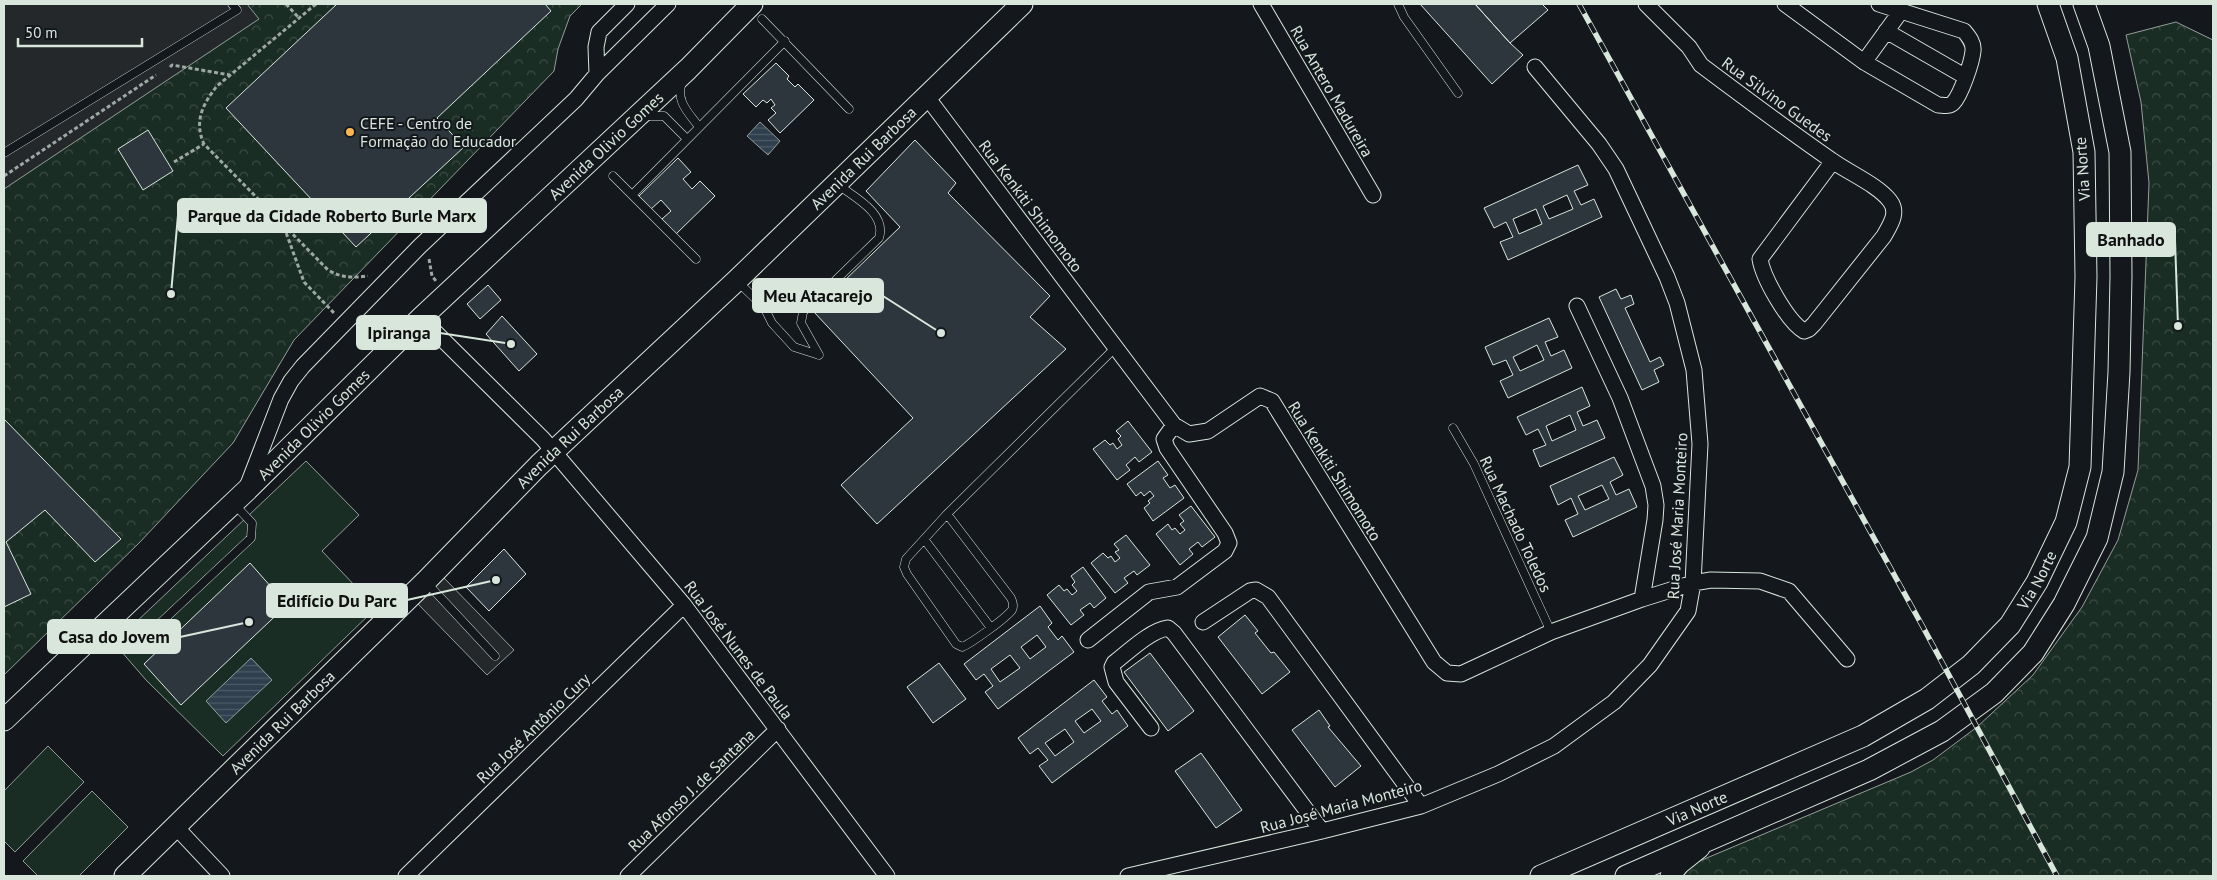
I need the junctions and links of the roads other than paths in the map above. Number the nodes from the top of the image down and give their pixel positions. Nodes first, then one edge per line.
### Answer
1 (232, 4) edge
2 (627, 4) edge
3 (668, 4) edge
4 (1022, 4) edge
5 (1262, 4) edge
6 (1398, 4) edge
7 (1646, 4) edge
8 (1785, 4) edge
9 (1879, 4) edge
10 (2048, 4) edge
11 (2084, 4) edge
12 (1901, 11) junction
13 (757, 12) edge
14 (1886, 31) junction
15 (785, 41) junction
16 (1864, 62) junction
17 (1535, 67) dead end
18 (688, 69) junction
19 (597, 74) junction
20 (1966, 77) junction
21 (1458, 93) dead end
22 (927, 97) junction
23 (849, 109) dead end
24 (633, 118) junction
25 (699, 127) junction
26 (687, 139) junction
27 (4, 153) edge
28 (1834, 161) junction
29 (613, 176) dead end
30 (836, 184) junction
31 (632, 195) junction
32 (1373, 195) dead end
33 (696, 259) dead end
34 (736, 281) junction
35 (1577, 306) dead end
36 (422, 318) junction
37 (1116, 347) junction
38 (1174, 425) junction
39 (1453, 428) dead end
40 (554, 453) junction
41 (239, 497) junction
42 (946, 514) junction
43 (924, 539) junction
44 (425, 582) junction
45 (1693, 583) junction
46 (1642, 599) junction
47 (684, 605) junction
48 (106, 621) junction
49 (1203, 622) dead end
50 (991, 628) junction
51 (1551, 632) junction
52 (1088, 640) dead end
53 (495, 656) dead end
54 (1847, 659) dead end
55 (4, 720) edge
56 (1151, 728) dead end
57 (778, 729) junction
58 (1421, 806) junction
59 (176, 827) junction
60 (1322, 831) junction
61 (1714, 838) junction
62 (125, 876) edge
63 (222, 876) edge
64 (406, 876) edge
65 (628, 876) edge
66 (887, 876) edge
67 (1128, 876) edge
68 (1541, 876) edge
69 (1626, 876) edge
70 (1670, 876) edge

1 - 27 lane
2 - 19 street
3 - 19 street
4 - 22 main road, Avenida Rui Barbosa
5 - 32 street, Rua Antero Madureira
6 - 21 lane
7 - 28 street, Rua Silvino Guedes
8 - 16 street
9 - 12 street
10 - 68 main road, Via Norte
11 - 61 main road, Via Norte
12 - 14 street
12 - 20 street
13 - 15 lane
13 - 18 main road, Avenida Olivio Gomes
14 - 16 street
14 - 20 street
15 - 23 lane
15 - 25 lane
16 - 20 street
17 - 45 street, Rua José Maria Monteiro
18 - 24 main road, Avenida Olivio Gomes
18 - 25 lane
19 - 41 street
22 - 30 main road, Avenida Rui Barbosa
22 - 37 street, Rua Kenkiti Shimomoto
24 - 26 lane
24 - 36 main road, Avenida Olivio Gomes
25 - 26 lane
26 - 31 lane
28 - 28 street, Rua Silvino Guedes
29 - 31 lane
30 - 34 main road, Avenida Rui Barbosa
30 - 34 lane
31 - 33 lane
34 - 40 main road, Avenida Rui Barbosa
35 - 46 street
36 - 40 street, Rua José Nunes de Paula
36 - 41 main road, Avenida Olivio Gomes
37 - 38 street, Rua Kenkiti Shimomoto
37 - 42 lane
38 - 51 street, Rua Kenkiti Shimomoto
38 - 52 street
39 - 51 lane, Rua Machado Toledos
40 - 44 main road, Avenida Rui Barbosa
40 - 47 street, Rua José Nunes de Paula
41 - 48 main road, Avenida Olivio Gomes
41 - 48 lane
42 - 43 lane
42 - 50 lane
43 - 50 lane
43 - 50 lane
44 - 53 lane
44 - 59 main road, Avenida Rui Barbosa
45 - 46 street, Rua Kenkiti Shimomoto
45 - 54 street, Rua Kenkiti Shimomoto
45 - 58 street, Rua José Maria Monteiro
46 - 51 street, Rua Kenkiti Shimomoto
47 - 57 street, Rua José Nunes de Paula
47 - 64 street, Rua José Antônio Cury
48 - 55 main road, Avenida Olivio Gomes
49 - 58 street
56 - 60 street
57 - 65 street, Rua Afonso J. de Santana
57 - 66 street, Rua José Nunes de Paula
58 - 60 street, Rua José Maria Monteiro
59 - 62 main road, Avenida Rui Barbosa
59 - 63 street
60 - 67 street, Rua José Maria Monteiro
61 - 69 main road, Via Norte
61 - 70 street

